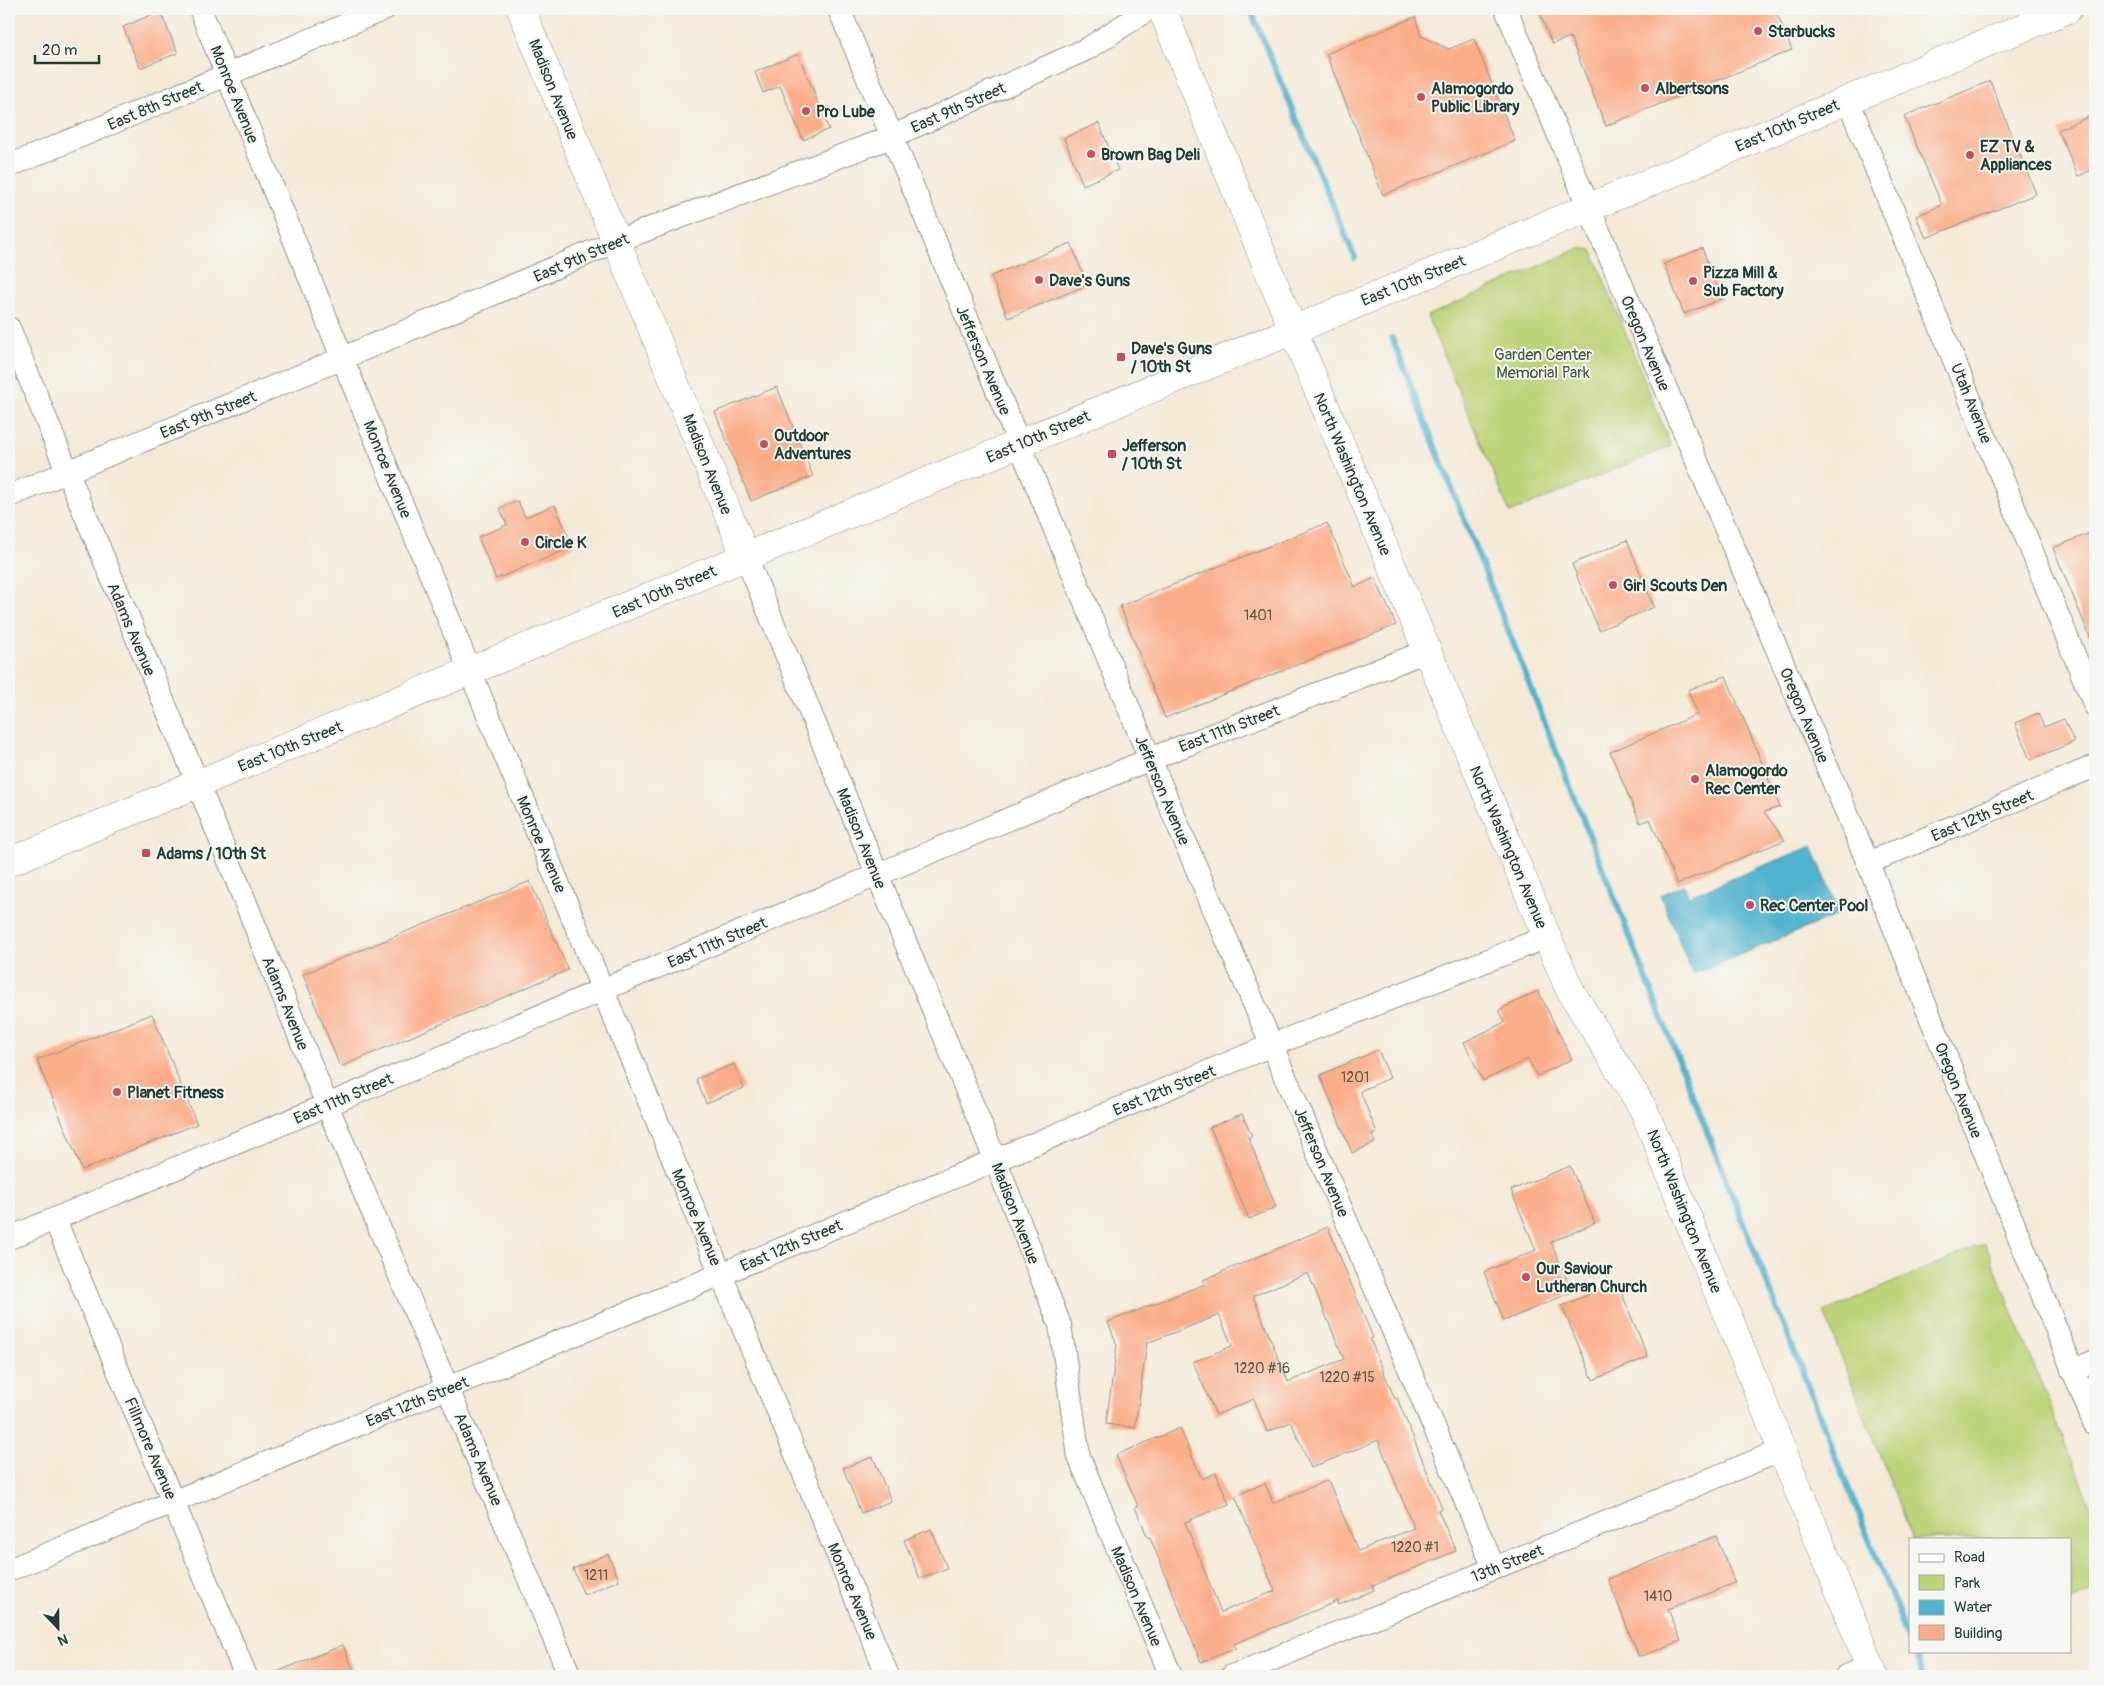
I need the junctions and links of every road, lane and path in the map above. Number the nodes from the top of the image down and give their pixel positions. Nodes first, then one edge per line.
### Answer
1 (200, 9) edge
2 (384, 9) edge
3 (521, 9) edge
4 (838, 9) edge
5 (1149, 9) edge
6 (1162, 9) edge
7 (1506, 9) edge
8 (2068, 9) edge
9 (227, 74) junction
10 (1848, 100) junction
11 (891, 137) junction
12 (9, 166) edge
13 (1589, 208) junction
14 (617, 241) junction
15 (9, 328) edge
16 (1293, 330) junction
17 (343, 358) junction
18 (1019, 444) junction
19 (67, 471) junction
20 (9, 496) edge
21 (746, 557) junction
22 (1427, 651) junction
23 (470, 671) junction
24 (2095, 706) edge
25 (1150, 759) junction
26 (2095, 766) edge
27 (198, 784) junction
28 (9, 862) edge
29 (1868, 863) junction
30 (877, 876) junction
31 (1547, 937) junction
32 (603, 989) junction
33 (1272, 1045) junction
34 (327, 1105) junction
35 (995, 1159) junction
36 (54, 1220) junction
37 (9, 1238) edge
38 (721, 1274) junction
39 (2095, 1361) edge
40 (2072, 1371) junction
41 (448, 1388) junction
42 (2095, 1426) edge
43 (1782, 1450) junction
44 (173, 1501) junction
45 (1494, 1568) junction
46 (9, 1570) edge
47 (1863, 1673) edge
48 (246, 1676) edge
49 (570, 1676) edge
50 (888, 1676) edge
51 (1171, 1676) edge
52 (1232, 1676) edge

1 - 9 street, Monroe Avenue
2 - 9 street, East 8th Street
3 - 14 main road, Madison Avenue
4 - 11 street, Jefferson Avenue
5 - 11 street, East 9th Street
6 - 16 main road, North Washington Avenue
7 - 13 street, Oregon Avenue
8 - 10 main road, East 10th Street
9 - 12 street, East 8th Street
9 - 17 street, Monroe Avenue
10 - 13 main road, East 10th Street
10 - 24 street, Utah Avenue
11 - 14 street, East 9th Street
11 - 18 street, Jefferson Avenue
13 - 16 main road, East 10th Street
13 - 29 street, Oregon Avenue
14 - 17 street, East 9th Street
14 - 21 main road, Madison Avenue
15 - 19 street, Adams Avenue
16 - 18 main road, East 10th Street
16 - 22 main road, North Washington Avenue
17 - 19 street, East 9th Street
17 - 23 street, Monroe Avenue
18 - 21 main road, East 10th Street
18 - 25 street, Jefferson Avenue
19 - 20 street, East 9th Street
19 - 27 street, Adams Avenue
21 - 23 main road, East 10th Street
21 - 30 street, Madison Avenue
22 - 25 street, East 11th Street
22 - 31 main road, North Washington Avenue
23 - 27 main road, East 10th Street
23 - 32 street, Monroe Avenue
25 - 30 street, East 11th Street
25 - 33 street, Jefferson Avenue
26 - 29 street, East 12th Street
27 - 28 main road, East 10th Street
27 - 34 street, Adams Avenue
29 - 40 street, Oregon Avenue
30 - 32 street, East 11th Street
30 - 35 street, Madison Avenue
31 - 33 street, East 12th Street
31 - 43 main road, North Washington Avenue
32 - 34 street, East 11th Street
32 - 38 street, Monroe Avenue
33 - 35 street, East 12th Street
33 - 45 street, Jefferson Avenue
34 - 36 street, East 11th Street
34 - 41 street, Adams Avenue
35 - 38 street, East 12th Street
35 - 51 street, Madison Avenue
36 - 37 street, East 11th Street
36 - 44 street, Fillmore Avenue
38 - 41 street, East 12th Street
38 - 50 street, Monroe Avenue
39 - 40 street
40 - 42 street, Oregon Avenue
41 - 44 street, East 12th Street
41 - 49 street, Adams Avenue
43 - 45 street, 13th Street
43 - 47 main road, North Washington Avenue
44 - 46 street, East 12th Street
44 - 48 street, Fillmore Avenue
45 - 52 street, 13th Street

